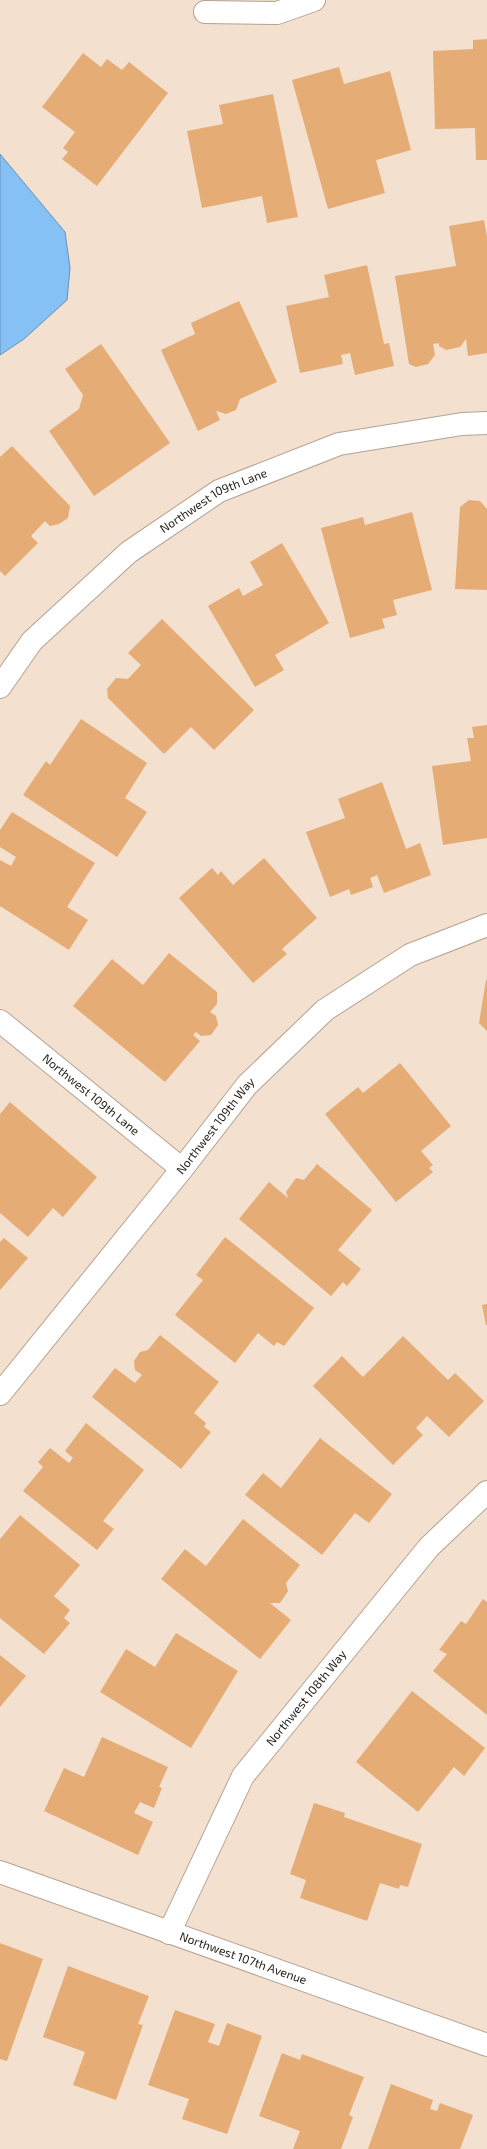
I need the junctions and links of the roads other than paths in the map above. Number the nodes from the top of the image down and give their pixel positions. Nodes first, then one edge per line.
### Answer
1 (314, 0) edge
2 (206, 12) dead end
3 (487, 423) edge
4 (0, 687) edge
5 (487, 925) edge
6 (0, 1021) edge
7 (182, 1169) junction
8 (0, 1394) edge
9 (487, 1492) edge
10 (0, 1872) edge
11 (168, 1933) junction
12 (487, 2045) edge

1 - 2 street
3 - 4 street, Northwest 109th Lane
5 - 7 street, Northwest 109th Way
6 - 7 street, Northwest 109th Lane
7 - 8 street, Northwest 109th Way
9 - 11 street, Northwest 108th Way
10 - 11 street, Northwest 107th Avenue
11 - 12 street, Northwest 107th Avenue

